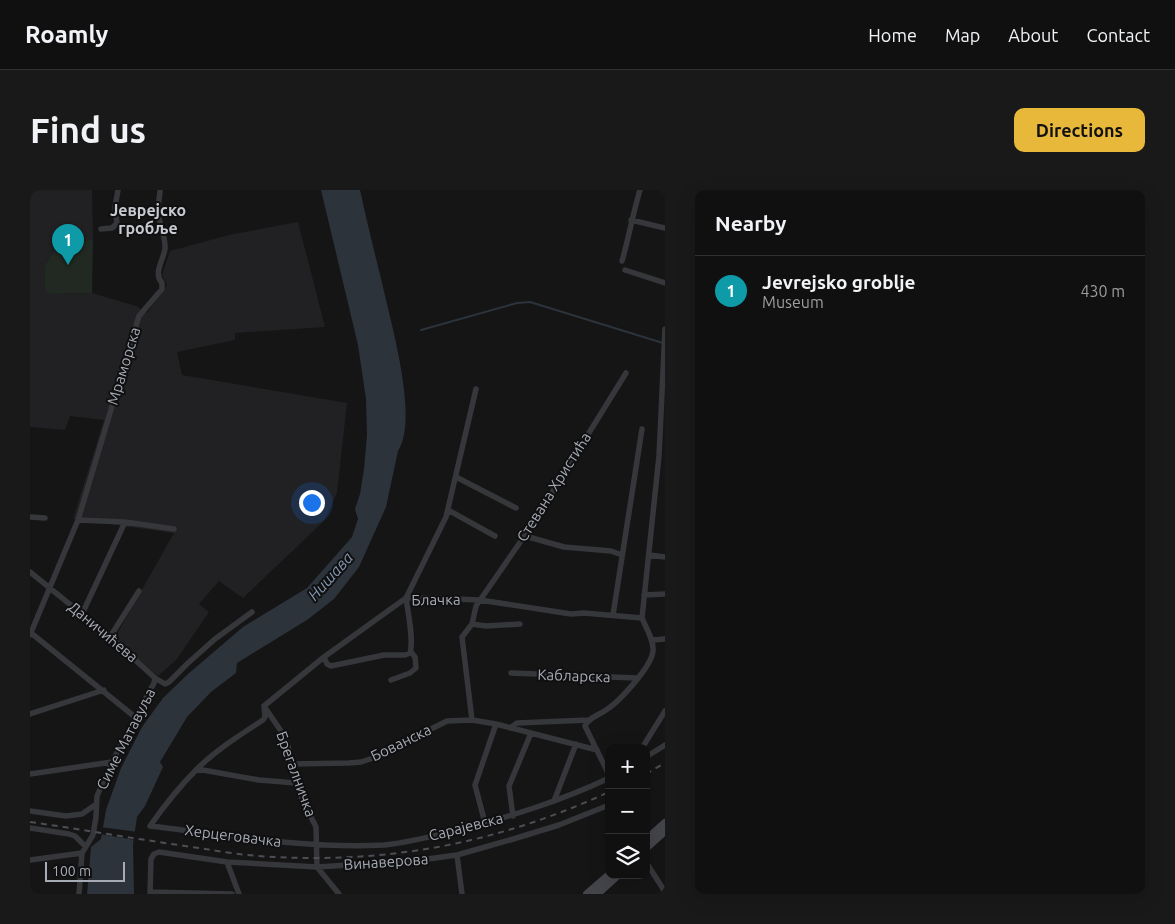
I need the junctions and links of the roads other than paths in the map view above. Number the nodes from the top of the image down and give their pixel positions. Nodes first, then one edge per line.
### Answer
1 (118, 190) edge
2 (160, 190) edge
3 (640, 190) edge
4 (631, 220) junction
5 (101, 228) dead end
6 (665, 228) edge
7 (622, 261) dead end
8 (625, 270) dead end
9 (665, 283) edge
10 (665, 330) edge
11 (664, 341) edge
12 (664, 348) edge
13 (626, 372) dead end
14 (476, 389) dead end
15 (642, 429) dead end
16 (456, 477) junction
17 (516, 508) dead end
18 (448, 510) junction
19 (30, 517) edge
20 (45, 518) dead end
21 (78, 520) junction
22 (125, 522) junction
23 (174, 529) dead end
24 (495, 536) dead end
25 (525, 536) junction
26 (622, 555) junction
27 (649, 555) junction
28 (665, 556) edge
29 (30, 572) edge
30 (51, 587) junction
31 (139, 591) dead end
32 (665, 594) edge
33 (644, 595) junction
34 (406, 598) junction
35 (480, 600) junction
36 (252, 612) dead end
37 (82, 614) junction
38 (613, 615) junction
39 (642, 618) junction
40 (472, 624) junction
41 (520, 624) dead end
42 (30, 634) edge
43 (110, 638) junction
44 (665, 639) edge
45 (652, 640) junction
46 (411, 652) junction
47 (324, 657) junction
48 (511, 673) dead end
49 (155, 678) junction
50 (636, 678) junction
51 (391, 680) dead end
52 (104, 690) junction
53 (264, 706) junction
54 (665, 711) edge
55 (30, 714) edge
56 (135, 716) junction
57 (472, 720) junction
58 (589, 720) junction
59 (496, 724) junction
60 (510, 728) junction
61 (531, 733) junction
62 (576, 744) junction
63 (644, 744) edge
64 (665, 745) edge
65 (597, 750) junction
66 (650, 754) edge
67 (112, 762) junction
68 (292, 764) junction
69 (605, 767) edge
70 (197, 769) junction
71 (30, 774) edge
72 (605, 778) edge
73 (296, 783) junction
74 (554, 801) junction
75 (95, 805) junction
76 (605, 807) edge
77 (30, 811) edge
78 (513, 816) junction
79 (485, 823) junction
80 (665, 823) edge
81 (30, 828) edge
82 (665, 831) edge
83 (650, 836) edge
84 (650, 844) edge
85 (317, 845) junction
86 (86, 846) junction
87 (82, 853) junction
88 (457, 855) junction
89 (30, 860) edge
90 (227, 862) junction
91 (317, 867) junction
92 (650, 869) edge
93 (605, 878) edge
94 (614, 879) edge
95 (150, 893) edge
96 (664, 893) edge
97 (80, 894) edge
98 (232, 894) edge
99 (239, 894) edge
100 (339, 894) edge
101 (462, 894) edge
102 (587, 894) edge
103 (597, 894) edge

1 - 5 street
2 - 21 street, Мраморска
3 - 4 street
4 - 6 street
4 - 7 street
8 - 9 street
10 - 11 street
11 - 12 street
12 - 27 street
13 - 25 street, Стевана Христића
14 - 16 street
15 - 26 street
16 - 17 street
16 - 18 street
18 - 24 street
18 - 34 street
19 - 20 street
21 - 22 street
21 - 30 street
22 - 23 street
22 - 37 street
25 - 26 street
25 - 35 street, Стевана Христића
26 - 38 street
27 - 28 street
27 - 33 street
29 - 30 street, Даничићева
30 - 37 street, Даничићева
30 - 42 street
31 - 43 street
32 - 33 street
33 - 39 street
34 - 35 street, Блачка
34 - 46 street
34 - 47 street, Блачка
35 - 38 street, Блачка
35 - 40 street, Стевана Христића
36 - 49 street
37 - 43 street, Даничићева
38 - 39 street, Блачка
39 - 45 street
40 - 41 street
40 - 57 street, Стевана Христића
42 - 52 street
43 - 49 street, Даничићева
44 - 45 street
45 - 50 street
46 - 47 street
46 - 51 street
47 - 53 street, Блачка
48 - 50 street, Кабларска
49 - 56 street, Симе Матавуља
50 - 58 street
52 - 55 street
52 - 56 street
53 - 68 street, Брегалничка
53 - 70 street
54 - 63 street
56 - 67 street, Симе Матавуља
57 - 59 street, Бованска
57 - 68 street, Бованска
58 - 60 street, Бованска
58 - 65 street
59 - 60 street, Бованска
59 - 79 street
60 - 61 street, Бованска
61 - 62 street, Бованска
61 - 78 street
62 - 65 street, Бованска
62 - 74 street
64 - 66 street
65 - 69 street
67 - 71 street
67 - 75 street, Симе Матавуља
68 - 73 street, Брегалничка
70 - 73 street
70 - 85 street, Херцеговачка
72 - 74 street, Сарајевска
73 - 85 street, Брегалничка
74 - 78 street, Сарајевска
75 - 77 street
75 - 86 street, Симе Матавуља
76 - 88 street, Винаверова
78 - 79 street, Сарајевска
79 - 85 street, Сарајевска
80 - 83 main road
81 - 86 street
82 - 84 main road
85 - 91 street, Брегалничка
86 - 87 street
87 - 89 street
87 - 97 street
88 - 91 street, Винаверова
88 - 101 street
90 - 91 street, Винаверова
90 - 95 street, Винаверова
90 - 99 street
91 - 100 street
92 - 96 street
93 - 102 main road
94 - 103 main road
95 - 98 street

